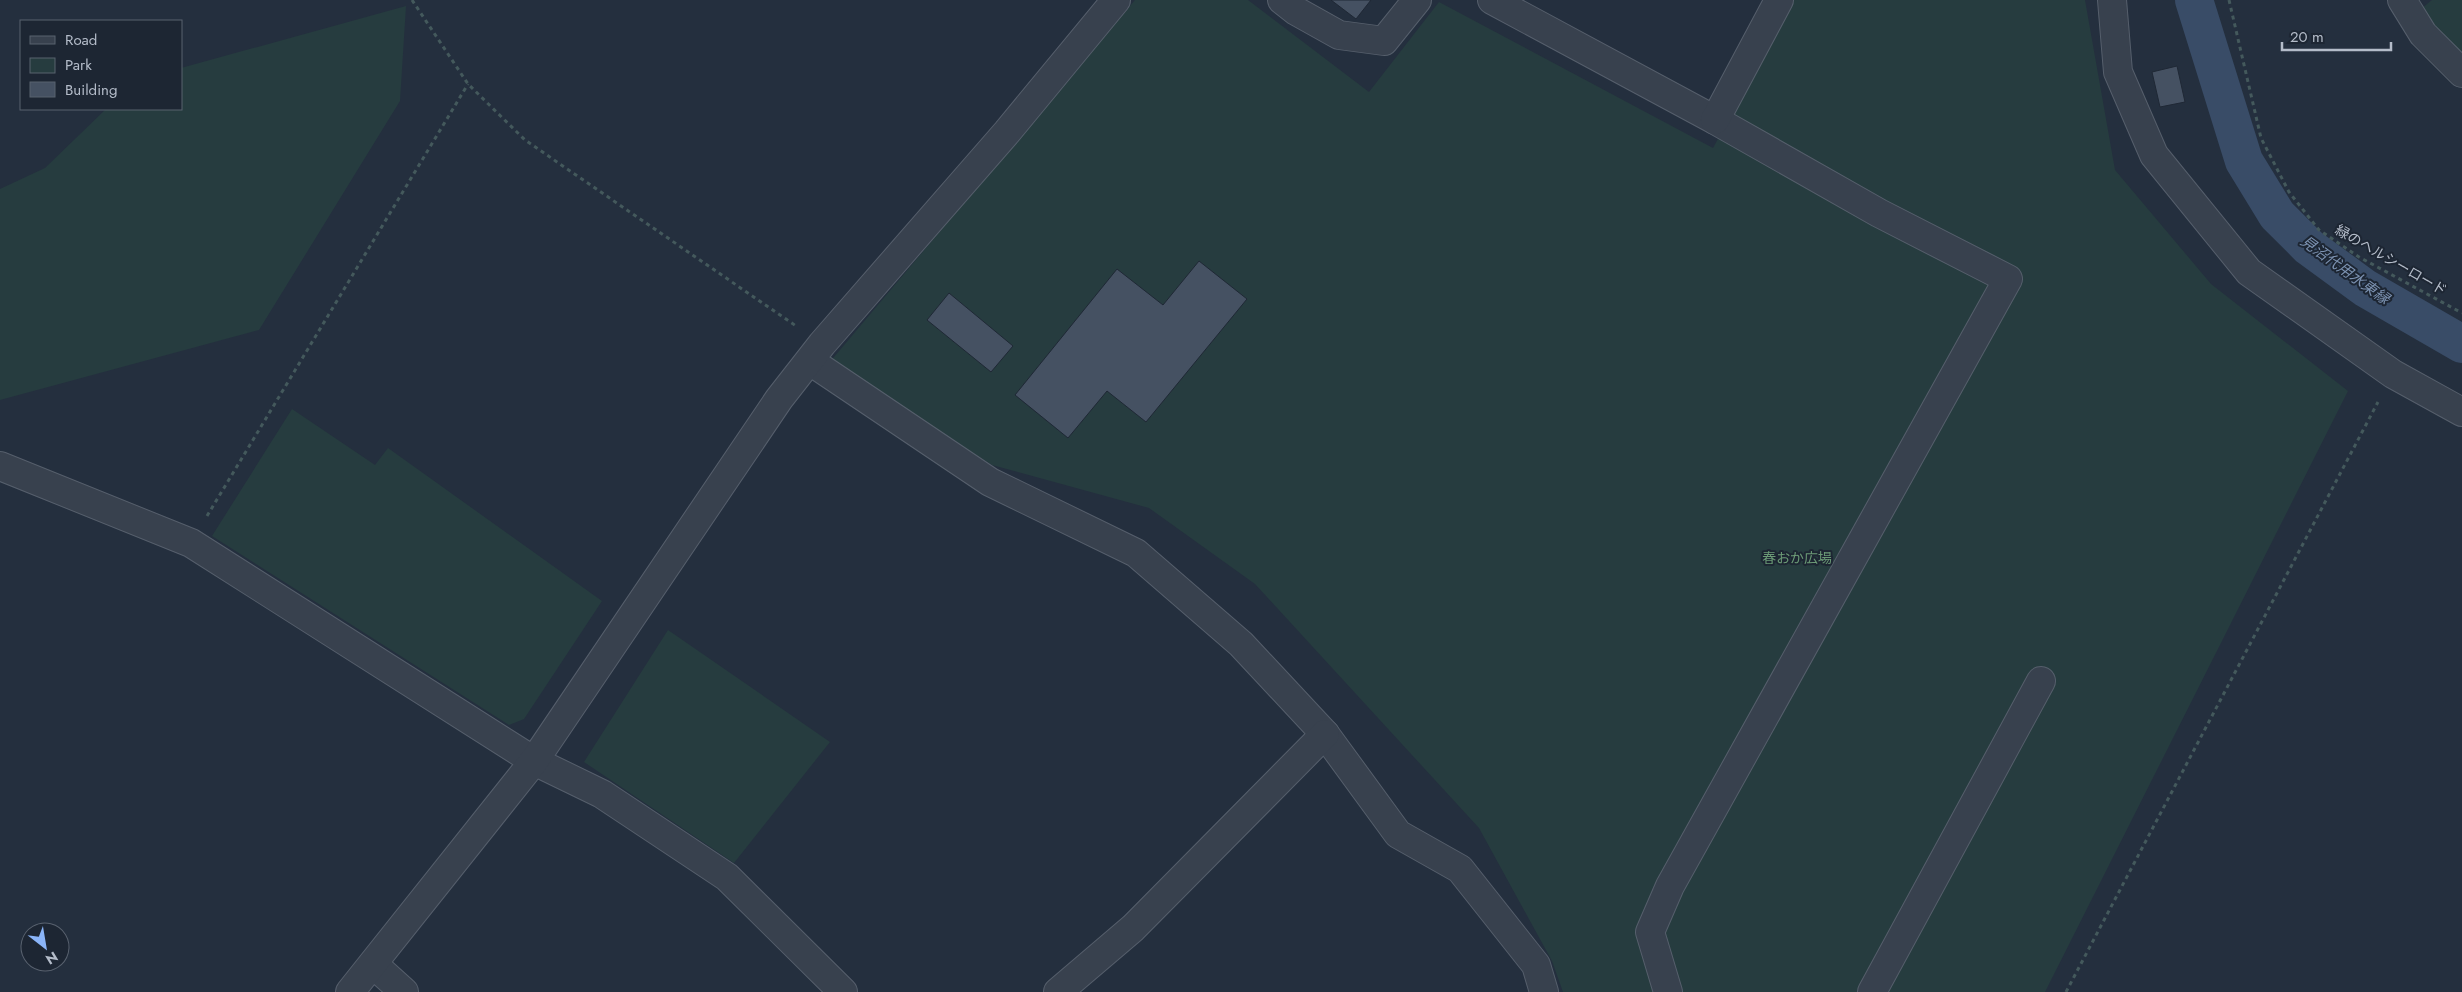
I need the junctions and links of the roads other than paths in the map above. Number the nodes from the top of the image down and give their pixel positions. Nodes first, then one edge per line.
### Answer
1 (1116, 0) edge
2 (1282, 0) edge
3 (1417, 0) edge
4 (1492, 0) edge
5 (1779, 0) edge
6 (2112, 0) edge
7 (2402, 0) edge
8 (2462, 73) edge
9 (1715, 120) junction
10 (816, 353) junction
11 (2462, 412) edge
12 (0, 466) edge
13 (2041, 681) dead end
14 (1325, 734) junction
15 (534, 761) junction
16 (374, 964) junction
17 (350, 992) edge
18 (404, 992) edge
19 (843, 992) edge
20 (1058, 992) edge
21 (1544, 992) edge
22 (1668, 992) edge
23 (1872, 992) edge

1 - 10 street
2 - 3 street
4 - 9 street
5 - 9 street
6 - 11 street
7 - 8 street
9 - 22 street
10 - 14 street
10 - 15 street
12 - 15 street
13 - 23 street
14 - 20 street
14 - 21 street
15 - 16 street
15 - 19 street
16 - 17 street
16 - 18 street

